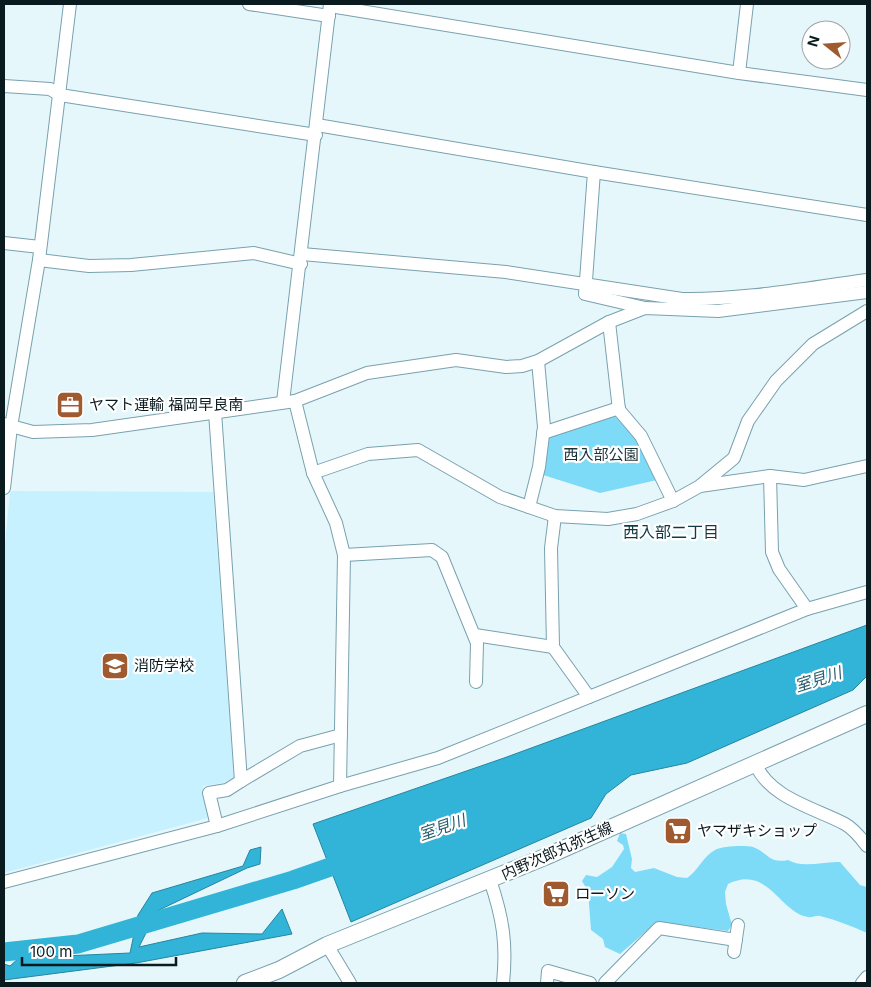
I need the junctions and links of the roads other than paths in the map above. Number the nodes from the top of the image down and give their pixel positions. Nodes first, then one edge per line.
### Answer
1 (70, 4) edge
2 (249, 4) edge
3 (747, 4) edge
4 (330, 9) edge
5 (739, 74) junction
6 (4, 86) edge
7 (867, 90) edge
8 (60, 95) junction
9 (317, 130) junction
10 (594, 172) junction
11 (867, 215) edge
12 (4, 243) edge
13 (40, 247) junction
14 (301, 259) junction
15 (39, 260) junction
16 (867, 280) edge
17 (585, 286) junction
18 (867, 292) edge
19 (645, 308) junction
20 (867, 311) edge
21 (609, 322) junction
22 (538, 361) junction
23 (289, 401) junction
24 (619, 408) junction
25 (216, 412) junction
26 (8, 426) edge
27 (543, 432) junction
28 (867, 466) edge
29 (313, 473) junction
30 (770, 476) junction
31 (700, 486) junction
32 (4, 488) edge
33 (674, 501) junction
34 (529, 507) junction
35 (555, 516) junction
36 (344, 555) junction
37 (867, 592) edge
38 (807, 610) junction
39 (474, 635) junction
40 (553, 647) junction
41 (476, 682) dead end
42 (589, 697) junction
43 (867, 714) edge
44 (341, 735) junction
45 (755, 763) junction
46 (241, 781) junction
47 (340, 786) junction
48 (217, 826) junction
49 (867, 846) edge
50 (490, 880) junction
51 (4, 882) edge
52 (738, 925) dead end
53 (327, 945) junction
54 (867, 977) edge
55 (245, 983) edge
56 (350, 983) edge
57 (502, 983) edge
58 (547, 983) edge
59 (590, 983) edge
60 (605, 983) edge
61 (862, 983) edge

1 - 8 street
2 - 4 street
3 - 5 street
4 - 5 street
4 - 9 street
5 - 7 street
6 - 8 street
8 - 9 street
8 - 13 street
9 - 10 street
9 - 14 street
10 - 11 street
10 - 17 street
12 - 13 street
13 - 15 street
14 - 15 street
14 - 17 street
14 - 23 street
15 - 26 street
16 - 17 street
17 - 19 street
18 - 19 street
19 - 21 street
20 - 31 street
21 - 22 street
21 - 24 street
22 - 23 street
22 - 27 street
23 - 25 street
23 - 29 street
24 - 27 street
24 - 33 street
25 - 26 street
25 - 46 street
26 - 32 street
27 - 34 street
28 - 30 street
29 - 34 street
29 - 36 street
30 - 31 street
30 - 38 street
31 - 33 street
33 - 35 street
34 - 35 street
35 - 40 street
36 - 39 street
36 - 44 street
37 - 38 street
38 - 42 street
39 - 40 street
39 - 41 street
40 - 42 street
42 - 47 street
43 - 45 main road, 内野次郎丸弥生線
44 - 46 street
44 - 47 street
45 - 49 street
45 - 50 main road, 内野次郎丸弥生線
46 - 48 street
47 - 48 street
48 - 51 street
50 - 53 main road, 内野次郎丸弥生線
50 - 57 street
52 - 60 street
53 - 55 main road, 内野次郎丸弥生線
53 - 56 street
54 - 61 street
58 - 59 street

